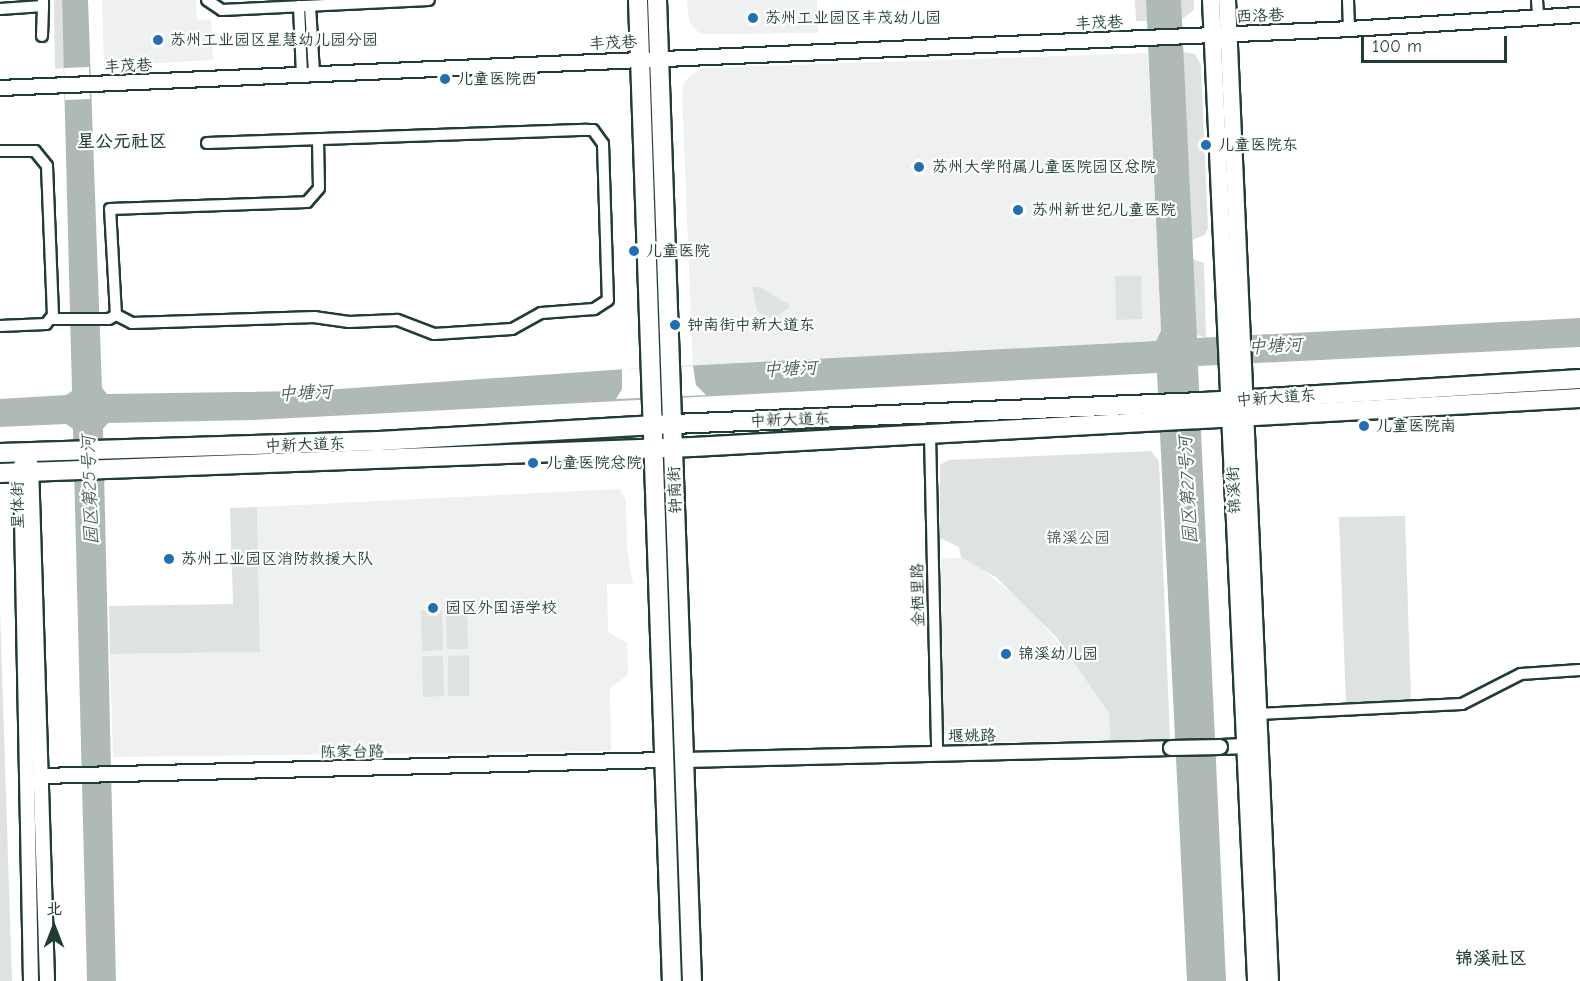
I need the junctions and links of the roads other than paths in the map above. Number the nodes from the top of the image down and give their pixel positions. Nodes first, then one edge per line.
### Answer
1 (207, 0) edge
2 (411, 0) edge
3 (429, 0) edge
4 (638, 0) edge
5 (657, 0) edge
6 (1212, 0) edge
7 (1227, 0) edge
8 (1348, 0) edge
9 (1537, 0) edge
10 (43, 3) edge
11 (284, 3) edge
12 (15, 4) edge
13 (298, 6) junction
14 (310, 6) junction
15 (0, 9) edge
16 (1538, 15) junction
17 (1580, 15) edge
18 (1349, 29) junction
19 (1221, 34) junction
20 (42, 36) dead end
21 (659, 58) junction
22 (640, 59) junction
23 (308, 74) junction
24 (0, 88) edge
25 (318, 139) junction
26 (207, 143) dead end
27 (0, 152) edge
28 (116, 315) junction
29 (52, 319) junction
30 (0, 326) edge
31 (1580, 379) edge
32 (1580, 398) edge
33 (1237, 400) junction
34 (1238, 419) junction
35 (673, 424) junction
36 (651, 425) junction
37 (930, 435) junction
38 (674, 448) junction
39 (652, 449) junction
40 (25, 452) junction
41 (0, 453) edge
42 (17, 472) edge
43 (1580, 670) edge
44 (1258, 714) junction
45 (1253, 746) junction
46 (937, 754) junction
47 (664, 760) junction
48 (684, 760) junction
49 (41, 776) junction
50 (31, 981) edge
51 (47, 981) edge
52 (672, 981) edge
53 (692, 981) edge
54 (1256, 981) edge
55 (1270, 981) edge

1 - 11 street
2 - 3 street
2 - 14 street
4 - 22 main road, 钟南街
5 - 21 main road, 钟南街
6 - 19 main road, 锦溪街
7 - 19 main road, 锦溪街
8 - 18 street
9 - 16 street
10 - 12 street
10 - 20 street
11 - 13 street
12 - 15 street
13 - 14 street
13 - 23 street
14 - 23 street
16 - 17 street, 西洛巷
16 - 18 street, 西洛巷
18 - 19 street, 西洛巷
19 - 21 street, 丰茂巷
19 - 33 main road, 锦溪街
21 - 22 street, 丰茂巷
21 - 35 main road, 钟南街
22 - 23 street, 丰茂巷
22 - 36 main road, 钟南街
23 - 24 street, 丰茂巷
25 - 26 street
25 - 28 street
25 - 28 street
27 - 29 street
28 - 29 street
29 - 30 street
31 - 33 main road, 中新大道东
32 - 34 main road, 中新大道东
33 - 34 main road, 锦溪街
33 - 35 main road, 中新大道东
34 - 37 main road, 中新大道东
34 - 44 main road, 锦溪街
34 - 45 main road, 锦溪街
35 - 36 main road, 中新大道东
35 - 38 main road, 钟南街
36 - 39 main road, 钟南街
36 - 40 main road, 中新大道东
37 - 38 main road, 中新大道东
37 - 46 street, 金栖里路
38 - 39 main road, 中新大道东
38 - 48 main road, 钟南街
39 - 42 main road, 中新大道东
39 - 47 main road, 钟南街
40 - 41 main road, 中新大道东
40 - 42 street, 星体街
42 - 49 street, 星体街
42 - 50 street, 星体街
43 - 44 street
44 - 45 main road, 锦溪街
45 - 46 street, 堰姚路, bridge
45 - 54 main road, 锦溪街
45 - 55 main road, 锦溪街
46 - 48 street, 堰姚路
47 - 49 street, 陈家台路
47 - 52 main road, 钟南街
48 - 53 main road, 钟南街
49 - 51 street, 星体街

